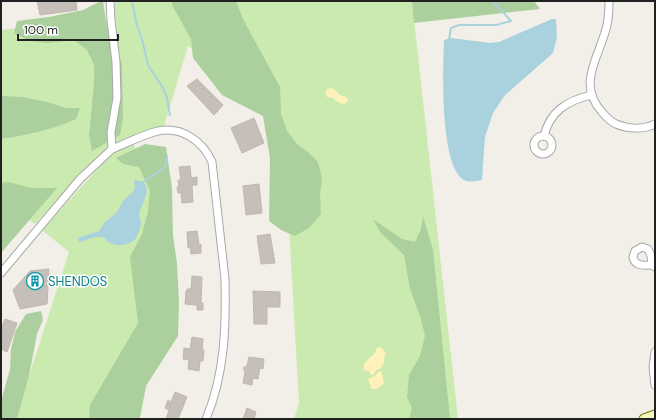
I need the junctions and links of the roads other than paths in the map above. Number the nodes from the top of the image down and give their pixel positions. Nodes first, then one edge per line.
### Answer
1 (110, 1) edge
2 (609, 1) edge
3 (591, 95) junction
4 (655, 124) edge
5 (544, 136) dead end
6 (112, 149) junction
7 (1, 272) edge
8 (655, 352) edge
9 (655, 385) edge
10 (655, 415) edge
11 (206, 419) edge
12 (644, 419) edge

1 - 6 street
2 - 3 street
3 - 4 street
3 - 5 street
6 - 7 street
6 - 11 street
8 - 9 street
10 - 12 main road

